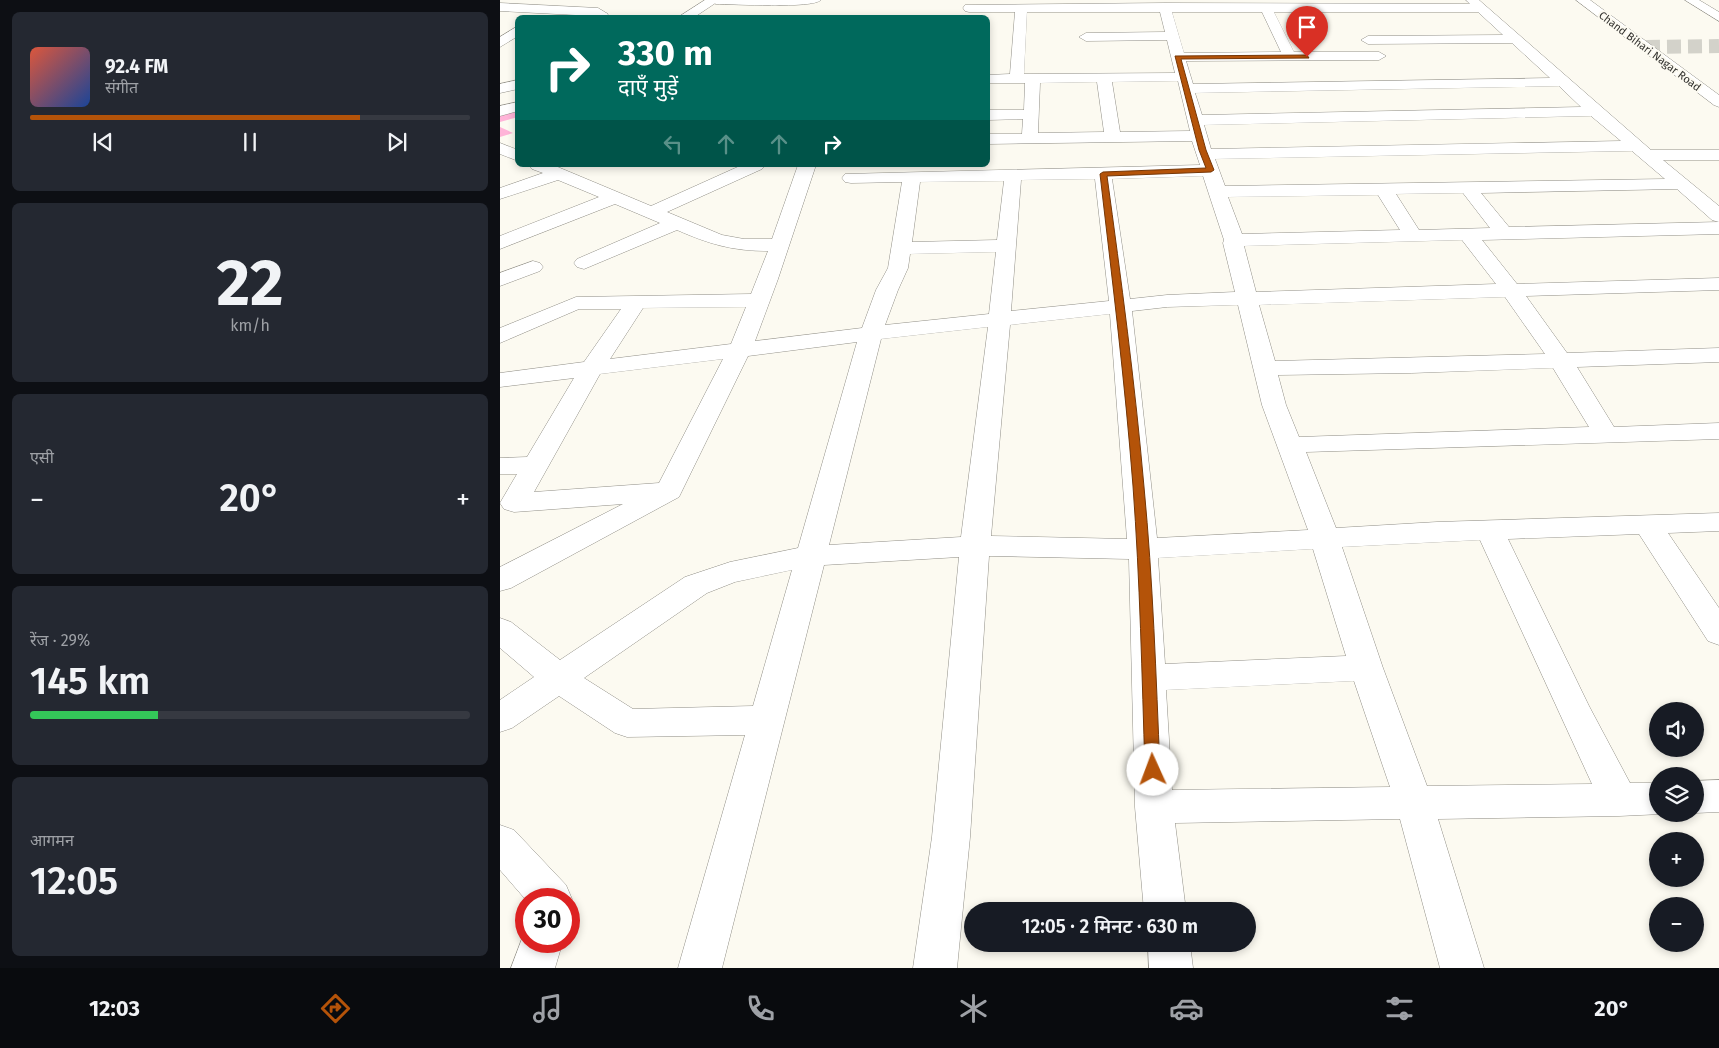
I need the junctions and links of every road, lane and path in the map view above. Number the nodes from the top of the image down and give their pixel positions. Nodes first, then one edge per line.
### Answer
1 (715, 0) edge
2 (815, 0) edge
3 (1582, 0) edge
4 (1592, 0) edge
5 (1691, 0) edge
6 (1477, 4) edge
7 (1174, 5) edge
8 (500, 7) edge
9 (969, 8) edge
10 (1021, 8) junction
11 (1266, 8) junction
12 (1345, 8) junction
13 (1716, 13) edge
14 (602, 15) edge
15 (688, 15) edge
16 (1086, 18) edge
17 (515, 24) edge
18 (1174, 36) junction
19 (1517, 39) junction
20 (1368, 40) junction
21 (500, 43) edge
22 (515, 47) edge
23 (500, 48) edge
24 (1177, 57) junction
25 (1290, 57) junction
26 (1018, 78) junction
27 (1033, 78) junction
28 (1088, 78) junction
29 (1104, 78) junction
30 (990, 79) edge
31 (1564, 82) junction
32 (1185, 83) junction
33 (515, 85) edge
34 (1360, 85) junction
35 (500, 90) edge
36 (1715, 92) edge
37 (515, 94) edge
38 (515, 107) edge
39 (500, 111) edge
40 (1595, 111) junction
41 (1032, 114) junction
42 (990, 115) edge
43 (1197, 128) junction
44 (1397, 129) junction
45 (1113, 137) junction
46 (1030, 139) junction
47 (990, 140) edge
48 (1642, 150) junction
49 (1204, 154) junction
50 (1719, 155) edge
51 (751, 167) edge
52 (806, 167) edge
53 (549, 168) edge
54 (716, 168) dead end
55 (1211, 170) junction
56 (1103, 174) junction
57 (733, 175) junction
58 (1013, 175) junction
59 (912, 177) junction
60 (851, 178) dead end
61 (1682, 184) junction
62 (1468, 188) junction
63 (1384, 189) junction
64 (1442, 189) junction
65 (1218, 192) junction
66 (500, 194) edge
67 (615, 197) junction
68 (652, 212) junction
69 (1719, 216) edge
70 (677, 223) junction
71 (1719, 228) edge
72 (1503, 232) junction
73 (1467, 234) junction
74 (1413, 235) junction
75 (1234, 240) junction
76 (500, 243) edge
77 (780, 245) junction
78 (1006, 246) junction
79 (902, 248) junction
80 (584, 263) dead end
81 (533, 267) dead end
82 (500, 280) edge
83 (1719, 284) edge
84 (1511, 290) junction
85 (1246, 298) junction
86 (760, 300) junction
87 (636, 302) junction
88 (1120, 306) junction
89 (998, 320) junction
90 (871, 334) junction
91 (500, 336) edge
92 (740, 349) junction
93 (1719, 355) edge
94 (1561, 360) junction
95 (592, 368) junction
96 (1265, 368) junction
97 (500, 380) edge
98 (1719, 430) edge
99 (1606, 434) junction
100 (1290, 445) junction
101 (536, 465) junction
102 (500, 466) edge
103 (669, 491) junction
104 (1719, 522) edge
105 (1648, 525) junction
106 (1490, 531) junction
107 (1325, 538) junction
108 (975, 546) junction
109 (1143, 549) junction
110 (811, 556) junction
111 (500, 580) edge
112 (500, 630) edge
113 (1719, 633) edge
114 (1366, 668) junction
115 (558, 678) junction
116 (1149, 678) junction
117 (500, 718) edge
118 (767, 720) junction
119 (1719, 796) edge
120 (1704, 797) edge
121 (1649, 798) edge
122 (1618, 800) junction
123 (1414, 803) junction
124 (1154, 807) junction
125 (500, 842) edge
126 (542, 888) edge
127 (1164, 902) edge
128 (1170, 952) edge
129 (538, 953) edge
130 (533, 968) edge
131 (700, 968) edge
132 (934, 968) edge
133 (1171, 968) edge
134 (1462, 968) edge

1 - 2 street
1 - 15 street
3 - 36 street, Chand Bihari Nagar Road
4 - 36 street, Chand Bihari Nagar Road
5 - 13 street
6 - 12 street
6 - 19 street
7 - 11 street
7 - 16 street
7 - 18 street
8 - 14 street
9 - 10 street
10 - 16 street
10 - 26 street
11 - 12 street
11 - 25 street
12 - 20 street
16 - 18 street
16 - 28 street
17 - 21 street
18 - 24 street
19 - 20 street
19 - 31 street
20 - 25 street
22 - 23 street
24 - 25 street
24 - 32 street
26 - 27 street
26 - 30 street
27 - 28 street
27 - 41 street
28 - 29 street
29 - 32 street
29 - 45 street
31 - 34 street
31 - 40 street
32 - 34 street
32 - 43 street
33 - 35 street
34 - 44 street
35 - 37 street
38 - 39 street
40 - 44 street
40 - 48 street
41 - 42 street
41 - 46 street
43 - 44 street
43 - 45 street
43 - 49 street
44 - 48 street
44 - 49 street
44 - 64 street
45 - 46 street
46 - 47 street
48 - 50 street
48 - 61 street
49 - 55 street
51 - 57 street
52 - 77 street
53 - 66 street
53 - 67 street
54 - 57 street
55 - 56 street
55 - 65 street
56 - 58 street
56 - 88 street
57 - 68 street
58 - 59 street
58 - 78 street
59 - 60 street
59 - 79 street
61 - 62 street
61 - 69 street
62 - 64 street
62 - 72 street
63 - 64 street
63 - 65 street
63 - 74 street
65 - 75 street
67 - 68 street
67 - 76 street
68 - 70 street
70 - 77 street
70 - 80 street
71 - 72 street
72 - 73 street
73 - 74 street
73 - 84 street
74 - 75 street
75 - 85 street
77 - 86 street
78 - 79 street
78 - 89 street
79 - 90 street
81 - 82 street
83 - 84 street
84 - 85 street
84 - 94 street
85 - 88 street
85 - 96 street
86 - 87 street
86 - 92 street
87 - 91 street
87 - 95 street
88 - 89 street
88 - 109 street
89 - 90 street
89 - 108 street
90 - 92 street
90 - 110 street
92 - 95 street
92 - 103 street
93 - 94 street
94 - 96 street
94 - 99 street
95 - 97 street
95 - 101 street
96 - 100 street
98 - 99 street
99 - 100 street
100 - 107 street
101 - 102 street
101 - 103 street
103 - 111 street
104 - 105 street
105 - 106 street
105 - 113 street
106 - 107 street
106 - 122 street
107 - 109 street
107 - 114 street
108 - 109 street
108 - 110 street
108 - 132 street
109 - 116 street
110 - 115 street
110 - 118 street
112 - 115 street
114 - 116 street
114 - 123 street
115 - 117 street
115 - 118 street
116 - 124 street
118 - 131 street
119 - 120 street
121 - 122 street
122 - 123 street
123 - 124 street
123 - 134 street
124 - 127 street
125 - 126 street
128 - 133 street
129 - 130 street

